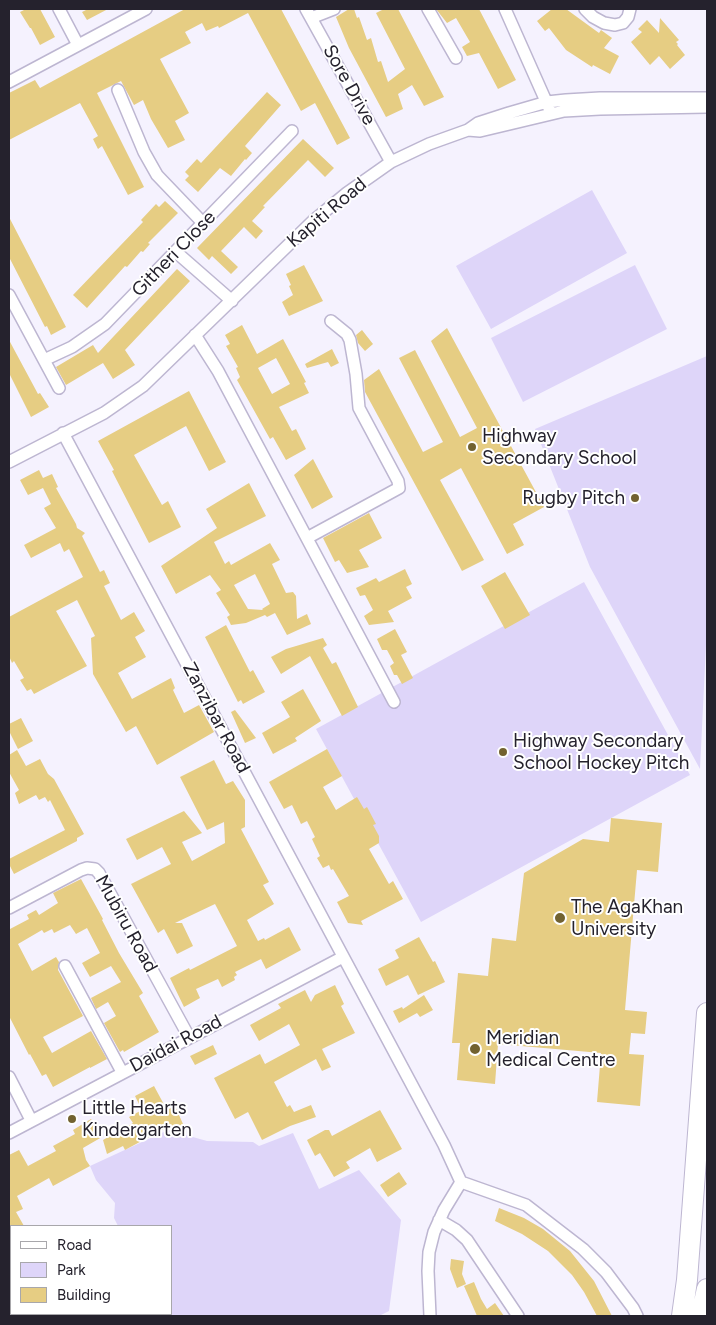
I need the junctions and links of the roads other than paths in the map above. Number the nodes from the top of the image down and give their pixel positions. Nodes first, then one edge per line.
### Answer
1 (59, 9) edge
2 (146, 9) edge
3 (334, 9) edge
4 (428, 9) edge
5 (505, 9) edge
6 (585, 9) edge
7 (630, 9) edge
8 (309, 13) edge
9 (78, 45) junction
10 (456, 58) dead end
11 (9, 82) edge
12 (118, 90) dead end
13 (707, 98) edge
14 (547, 102) junction
15 (678, 103) junction
16 (707, 107) edge
17 (552, 114) junction
18 (468, 130) junction
19 (292, 131) dead end
20 (391, 162) junction
21 (203, 223) junction
22 (176, 252) junction
23 (9, 295) edge
24 (232, 301) junction
25 (331, 321) dead end
26 (195, 335) junction
27 (44, 360) junction
28 (59, 388) dead end
29 (63, 434) junction
30 (9, 462) edge
31 (307, 538) junction
32 (394, 702) dead end
33 (9, 908) edge
34 (343, 956) junction
35 (65, 966) dead end
36 (707, 1013) edge
37 (189, 1037) junction
38 (122, 1072) junction
39 (9, 1077) edge
40 (31, 1120) junction
41 (9, 1133) edge
42 (461, 1182) junction
43 (439, 1220) junction
44 (707, 1289) edge
45 (430, 1316) edge
46 (518, 1316) edge
47 (637, 1316) edge
48 (682, 1316) edge
49 (701, 1316) edge

1 - 9 street
2 - 9 street
3 - 8 street
4 - 10 street
5 - 14 street
6 - 7 street
8 - 20 street, Sore Drive
9 - 11 street
12 - 21 street
13 - 15 street
14 - 15 street
14 - 17 street
14 - 18 street
15 - 16 street, Kapiti Road
15 - 17 street, Kapiti Road
17 - 18 street, Kapiti Road
18 - 20 street, Kapiti Road
19 - 21 street, Githeri Close
20 - 24 street, Kapiti Road
21 - 22 street, Githeri Close
22 - 24 street
22 - 27 street, Githeri Close
23 - 27 street
24 - 26 street, Kapiti Road
25 - 31 street
26 - 29 street, Kapiti Road
26 - 31 street
27 - 28 street
29 - 30 street, Kapiti Road
29 - 34 street, Zanzibar Road
31 - 32 street
33 - 37 street, Mubiru Road
34 - 37 street, Daidai Road
34 - 42 street, Zanzibar Road
35 - 38 street
36 - 48 highway
37 - 38 street, Daidai Road
38 - 40 street, Daidai Road
39 - 40 street
40 - 41 street, Daidai Road
42 - 43 street
42 - 47 street
43 - 45 street
43 - 46 street
44 - 49 highway

